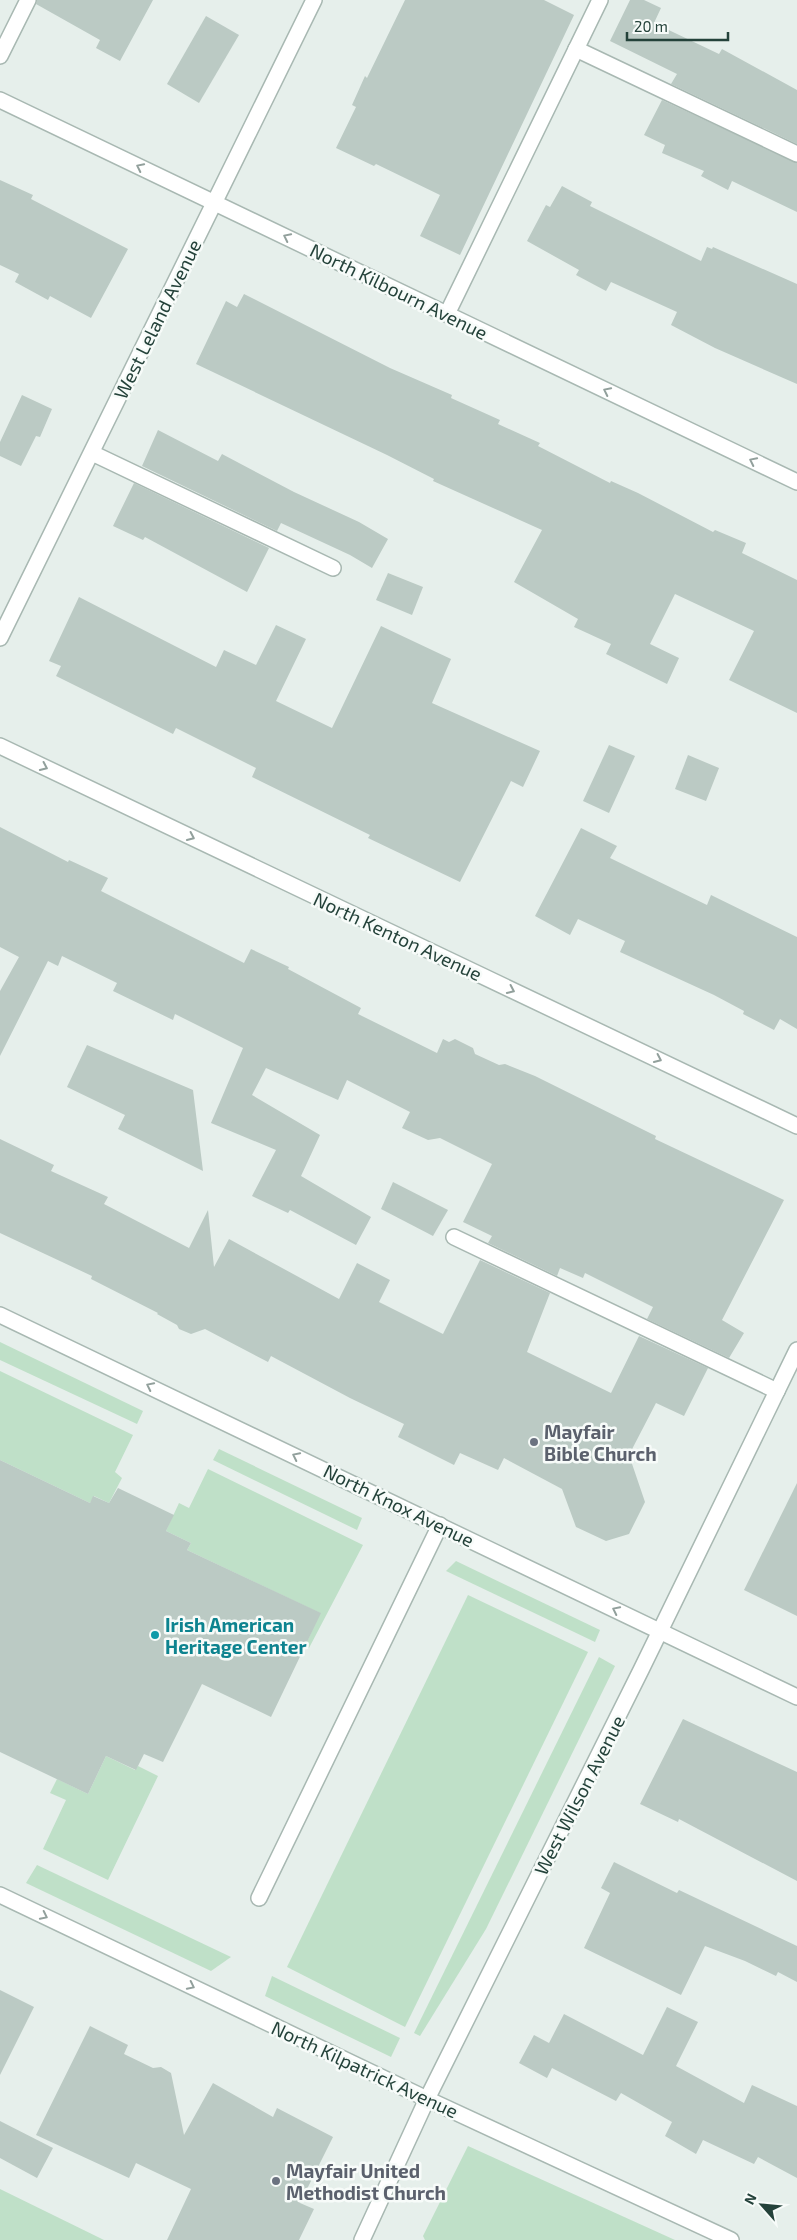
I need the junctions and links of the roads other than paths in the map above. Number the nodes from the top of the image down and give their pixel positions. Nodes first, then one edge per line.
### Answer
1 (28, 0) edge
2 (314, 0) edge
3 (600, 0) edge
4 (576, 49) junction
5 (0, 56) edge
6 (0, 100) edge
7 (797, 154) edge
8 (214, 203) junction
9 (447, 314) junction
10 (92, 453) junction
11 (797, 482) edge
12 (333, 568) dead end
13 (0, 638) edge
14 (0, 746) edge
15 (797, 1126) edge
16 (454, 1236) dead end
17 (0, 1315) edge
18 (797, 1350) edge
19 (777, 1391) junction
20 (440, 1525) junction
21 (660, 1631) junction
22 (797, 1697) edge
23 (0, 1894) edge
24 (259, 1898) dead end
25 (427, 2099) junction
26 (362, 2240) edge
27 (731, 2240) edge

1 - 5 street
2 - 8 street, West Leland Avenue
3 - 4 street
4 - 7 street
4 - 9 street
8 -> 6 street, North Kilbourn Avenue
9 -> 8 street, North Kilbourn Avenue
8 - 10 street, West Leland Avenue
11 -> 9 street, North Kilbourn Avenue
10 - 12 street
10 - 13 street, West Leland Avenue
14 -> 15 street, North Kenton Avenue
16 - 19 street
20 -> 17 street, North Knox Avenue
18 - 19 street, West Wilson Avenue
19 - 21 street, West Wilson Avenue
21 -> 20 street, North Knox Avenue
20 - 24 street
21 - 22 street, North Knox Avenue
21 - 25 street, West Wilson Avenue
23 -> 25 street, North Kilpatrick Avenue
25 - 26 street, West Wilson Avenue
25 - 27 street, North Kilpatrick Avenue

